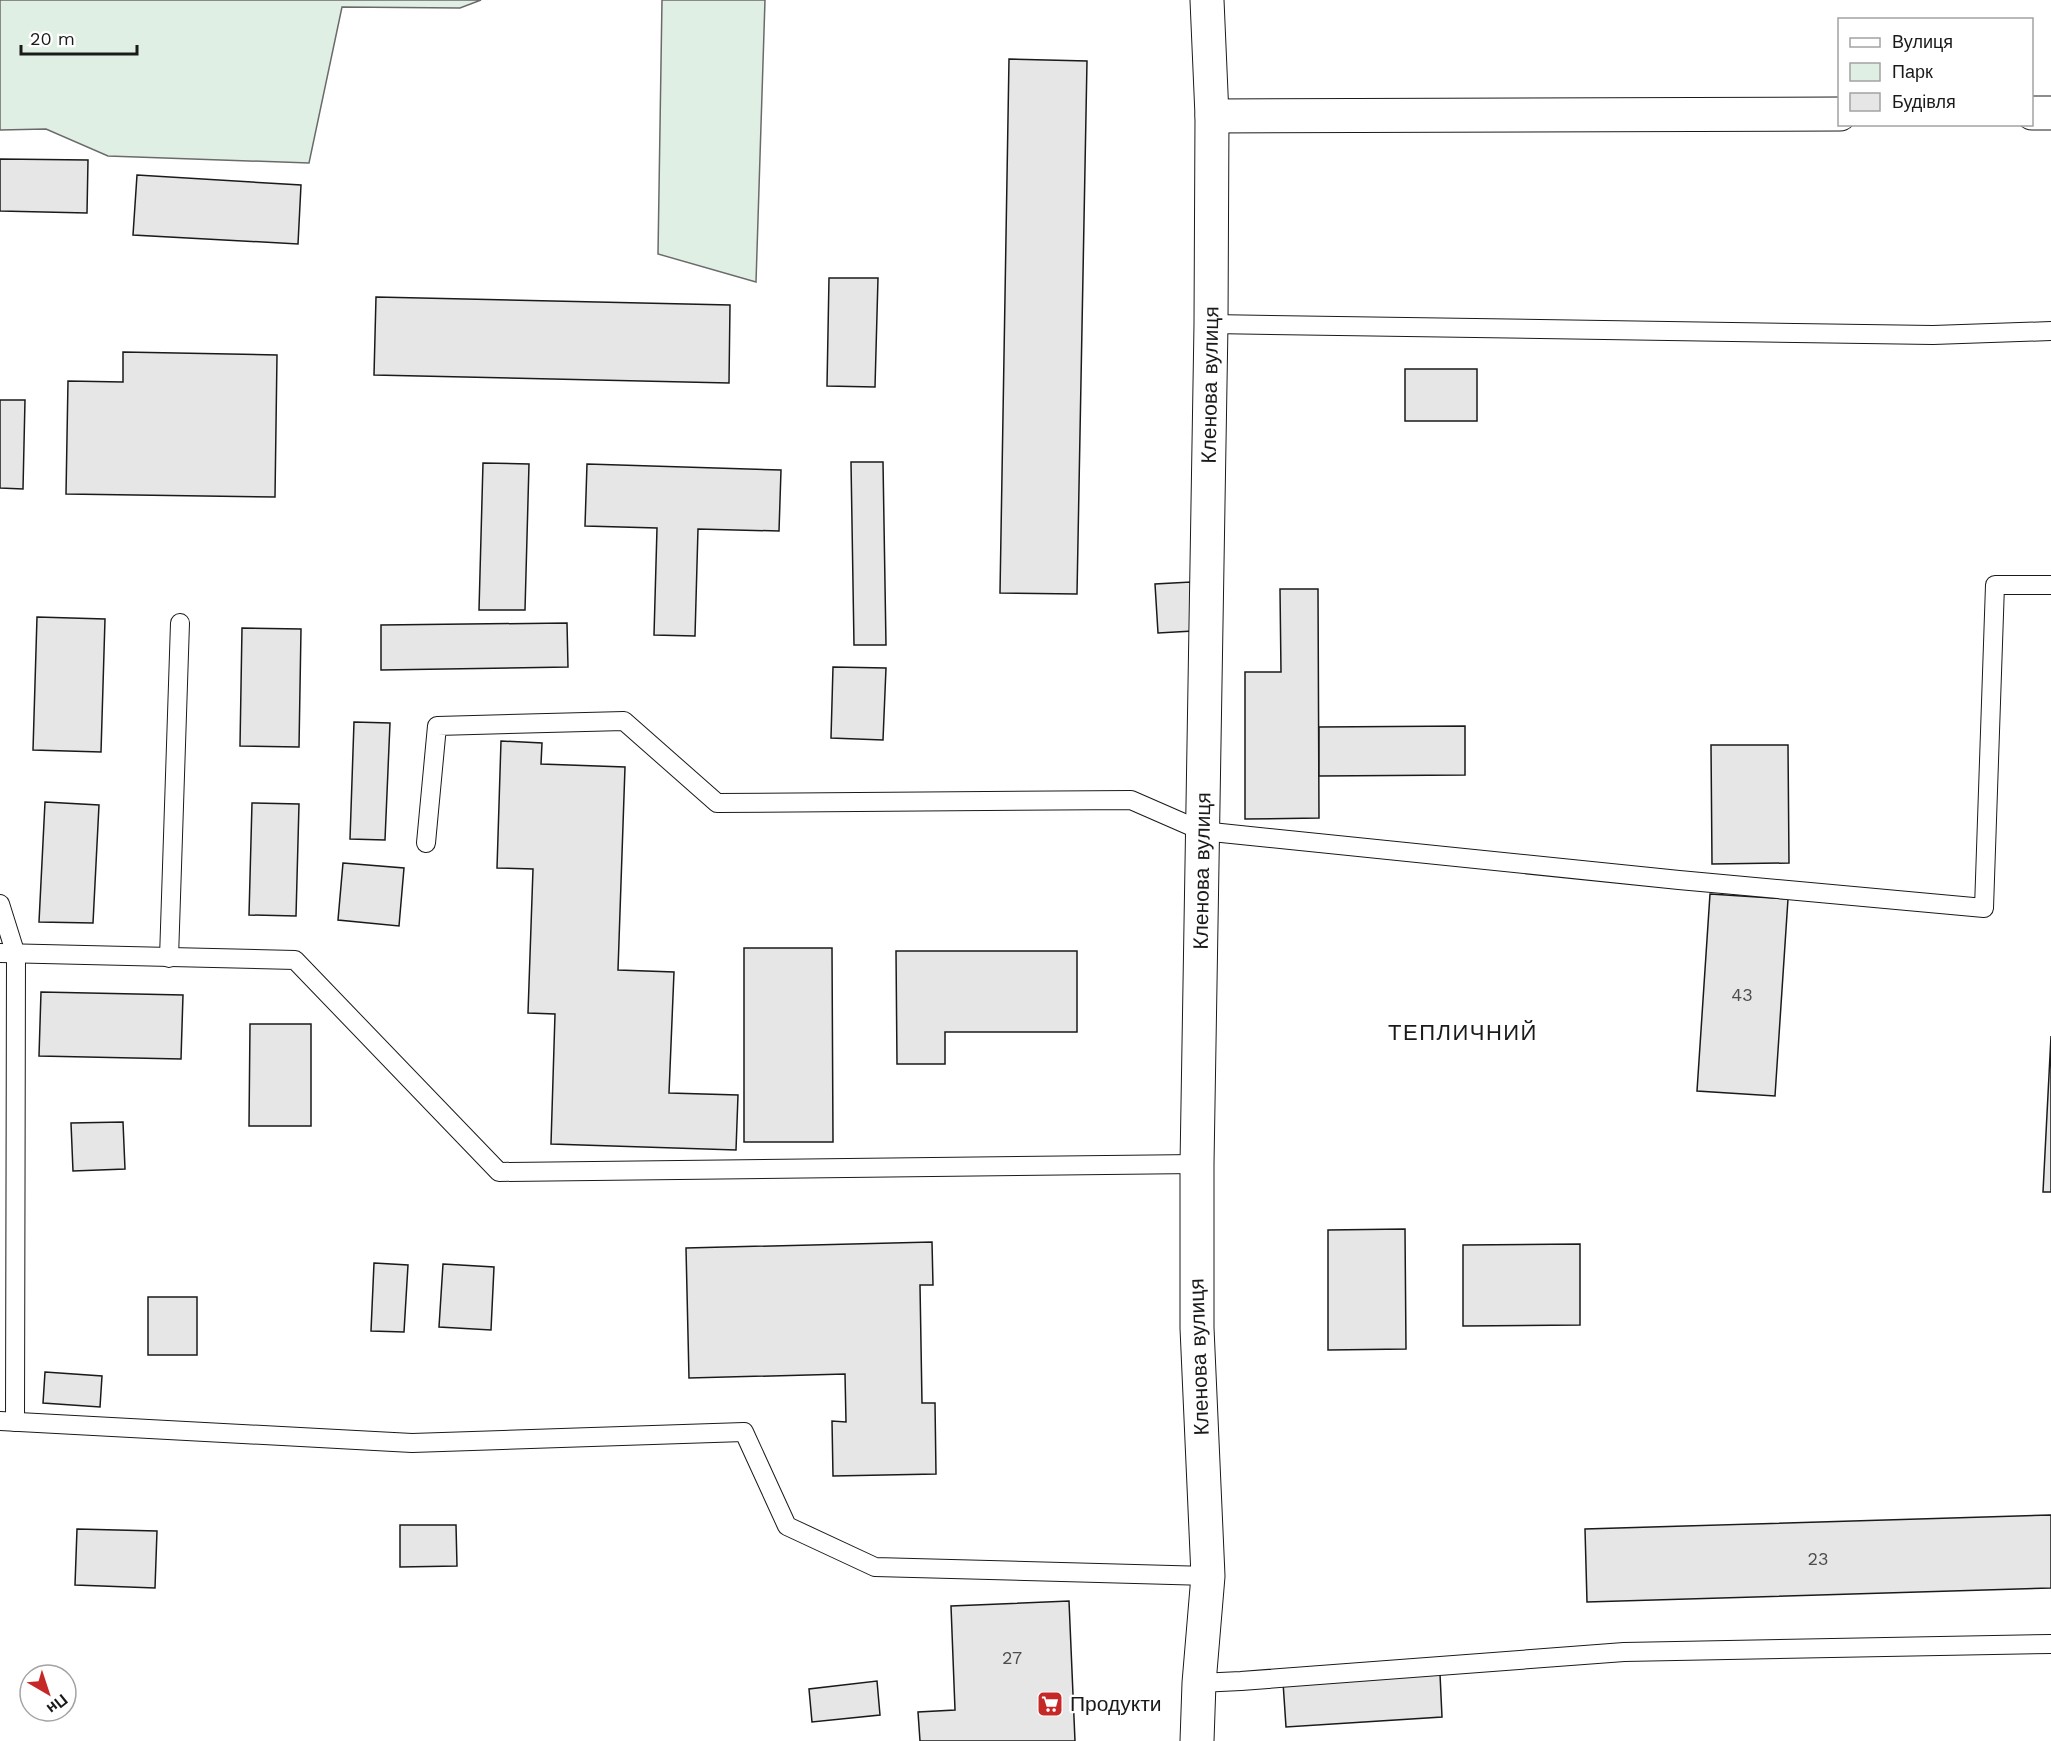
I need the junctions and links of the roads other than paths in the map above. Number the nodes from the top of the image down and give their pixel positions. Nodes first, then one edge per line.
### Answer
1 (1207, 0) edge
2 (2033, 113) edge
3 (2051, 113) edge
4 (1838, 114) edge
5 (1212, 116) junction
6 (1211, 324) junction
7 (2051, 331) edge
8 (2051, 585) edge
9 (180, 623) dead end
10 (1202, 831) junction
11 (426, 843) dead end
12 (0, 904) edge
13 (8, 954) edge
14 (170, 958) junction
15 (1197, 1164) junction
16 (8, 1421) edge
17 (1208, 1576) junction
18 (2051, 1644) edge
19 (1199, 1683) junction
20 (1197, 1741) edge

1 - 5 street, Кленова вулиця
2 - 3 street
4 - 5 street
5 - 6 street, Кленова вулиця
6 - 7 lane
6 - 10 street, Кленова вулиця
8 - 10 lane
9 - 14 lane
10 - 11 lane
10 - 15 street, Кленова вулиця
12 - 13 lane
13 - 14 lane
13 - 16 lane
14 - 15 lane
15 - 17 street, Кленова вулиця
16 - 17 lane
17 - 19 street, Кленова вулиця
18 - 19 lane
19 - 20 street, Кленова вулиця

